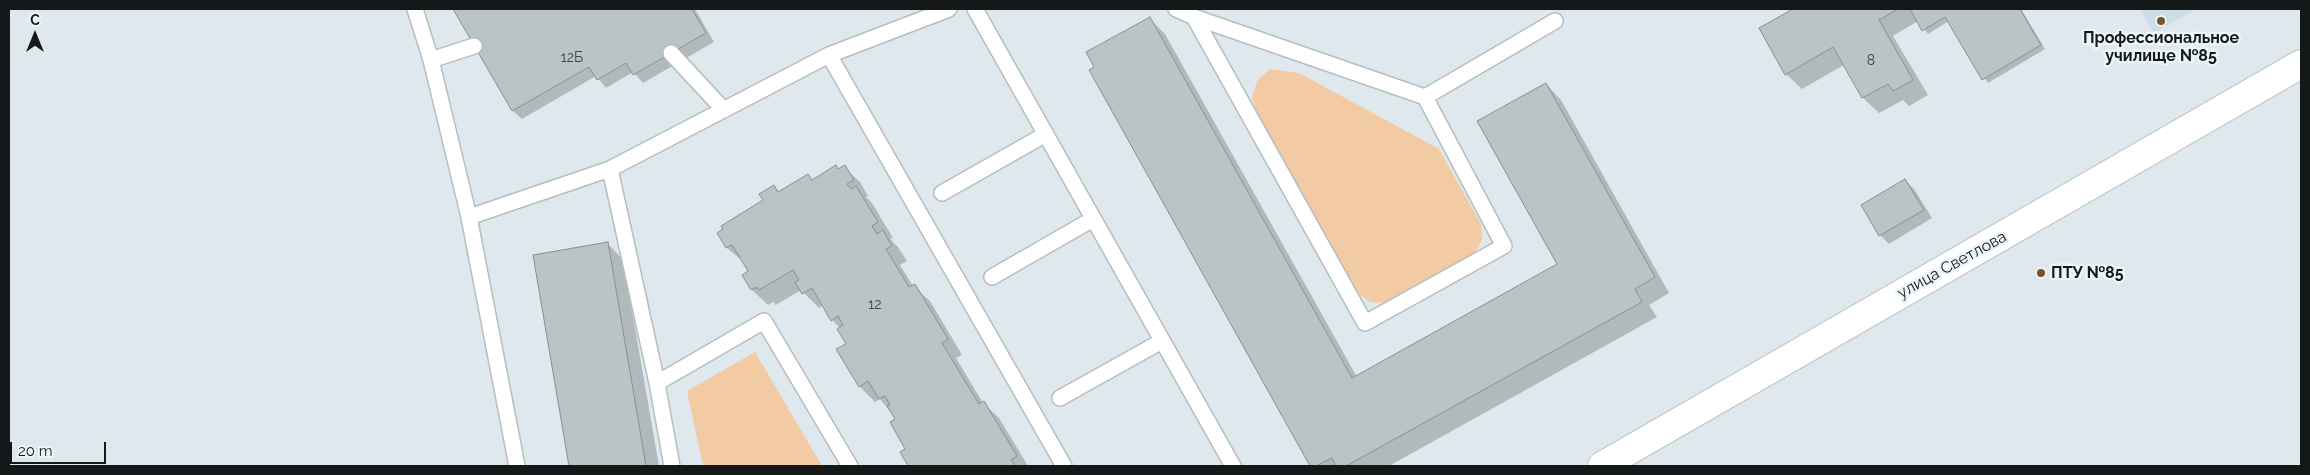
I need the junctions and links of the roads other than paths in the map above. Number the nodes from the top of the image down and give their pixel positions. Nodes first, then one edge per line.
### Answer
1 (416, 9) edge
2 (949, 9) edge
3 (975, 9) edge
4 (1176, 9) edge
5 (1194, 17) junction
6 (1555, 21) dead end
7 (474, 46) dead end
8 (671, 53) dead end
9 (829, 55) junction
10 (431, 60) junction
11 (2301, 64) edge
12 (1425, 97) junction
13 (724, 110) junction
14 (1046, 134) junction
15 (610, 169) junction
16 (942, 193) dead end
17 (469, 217) junction
18 (1093, 219) junction
19 (992, 278) dead end
20 (1162, 340) junction
21 (657, 383) junction
22 (1060, 398) dead end
23 (517, 466) edge
24 (672, 466) edge
25 (850, 466) edge
26 (1064, 466) edge
27 (1233, 466) edge
28 (1602, 466) edge

1 - 10 lane
2 - 9 lane
3 - 14 lane
4 - 5 lane
5 - 12 lane
5 - 12 lane
6 - 12 lane
7 - 10 lane
8 - 13 lane
9 - 13 lane
9 - 26 lane
10 - 17 lane
11 - 28 street, улица Светлова
13 - 15 lane
14 - 16 lane
14 - 18 lane
15 - 17 lane
15 - 21 lane
17 - 23 lane
18 - 19 lane
18 - 20 lane
20 - 22 lane
20 - 27 lane
21 - 24 lane
21 - 25 lane

